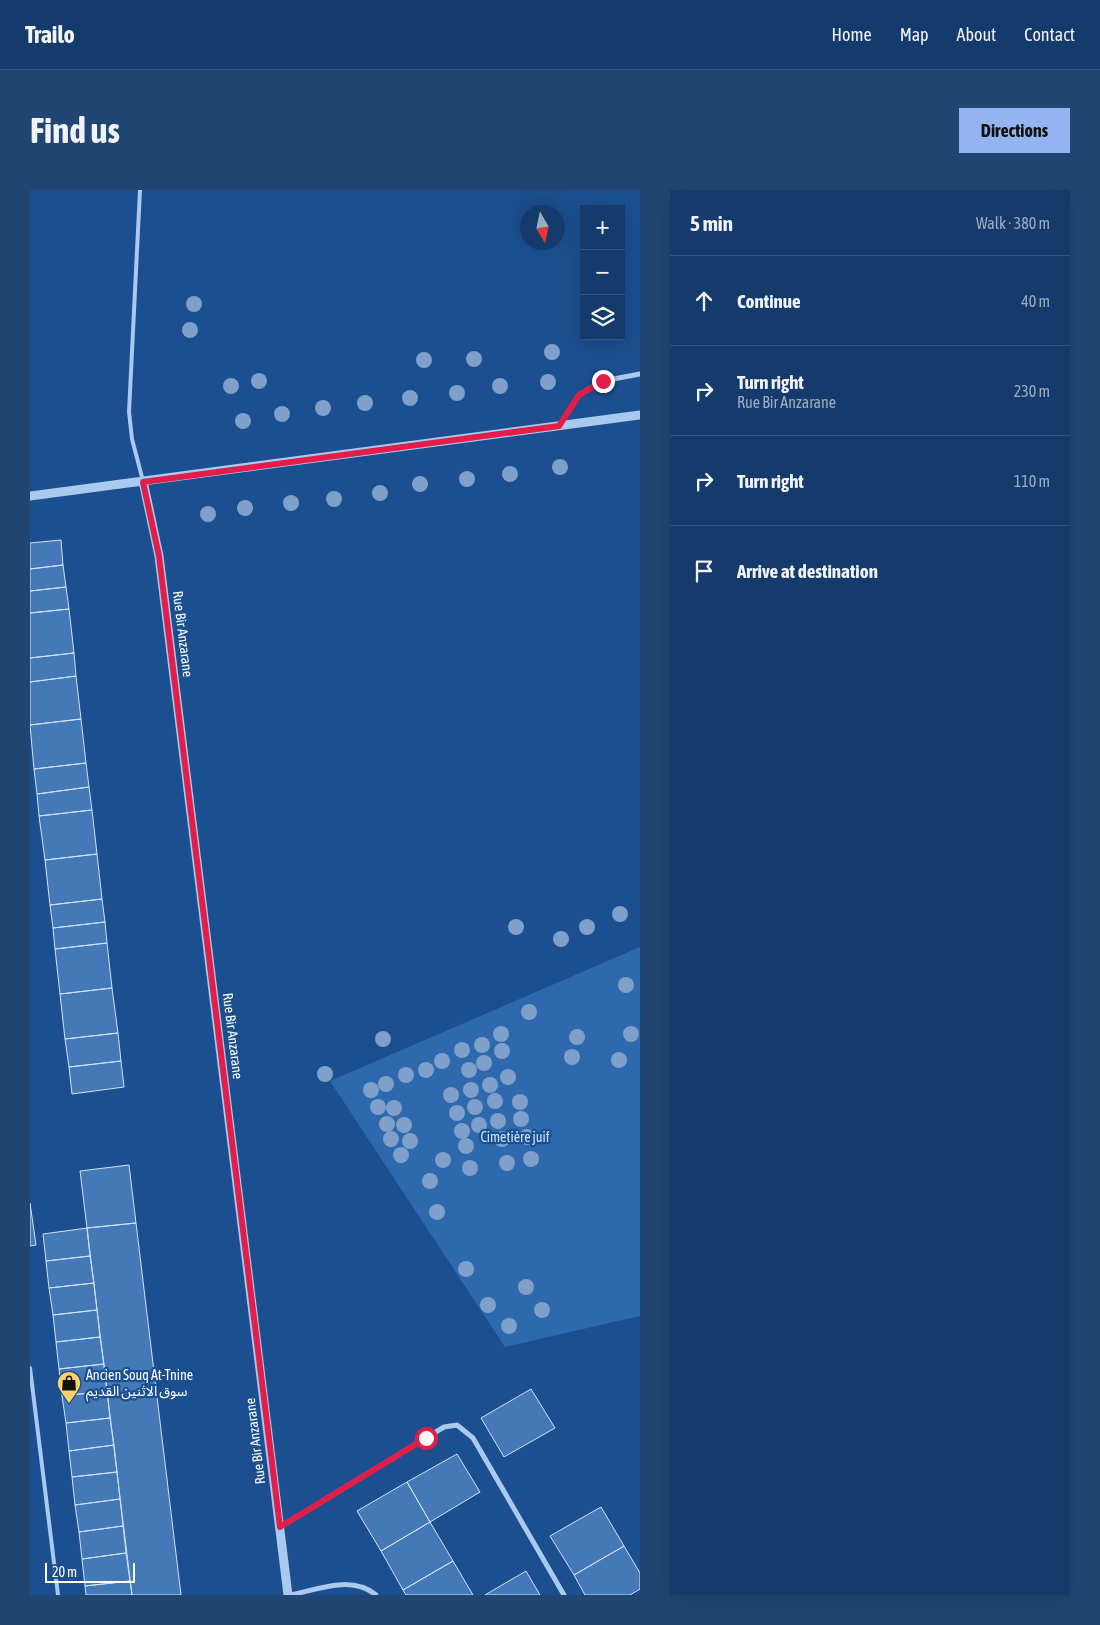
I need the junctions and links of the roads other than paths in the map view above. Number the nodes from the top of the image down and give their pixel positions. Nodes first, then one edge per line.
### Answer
1 (140, 190) edge
2 (640, 374) edge
3 (640, 415) edge
4 (559, 426) junction
5 (143, 482) junction
6 (30, 496) edge
7 (30, 1368) edge
8 (280, 1527) junction
9 (58, 1595) edge
10 (289, 1595) edge
11 (376, 1595) edge
12 (564, 1595) edge

1 - 5 lane
2 - 4 street
3 - 4 street
4 - 5 street
5 - 6 street
5 - 8 street, Rue Bir Anzarane
7 - 9 lane
8 - 10 street, Rue Bir Anzarane
8 - 12 street
10 - 11 street

